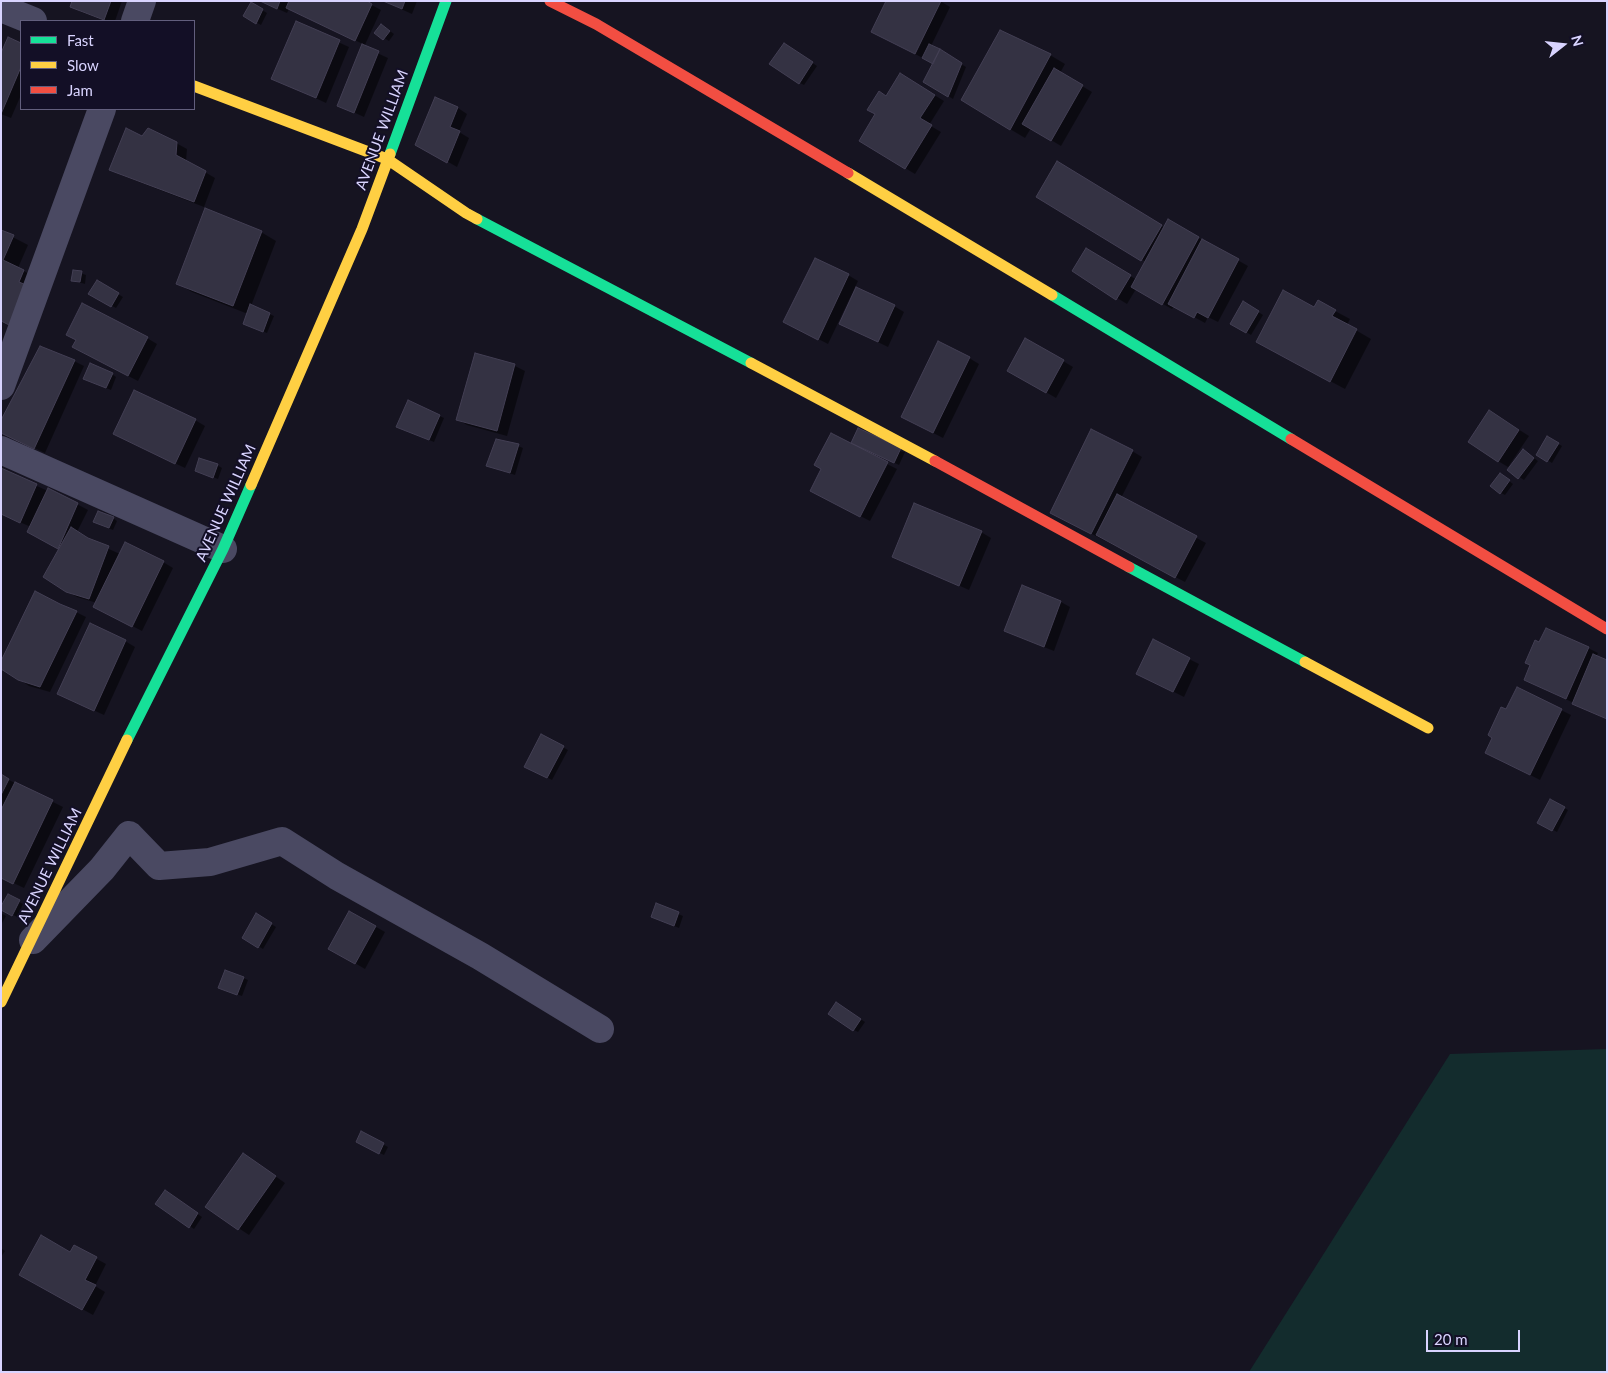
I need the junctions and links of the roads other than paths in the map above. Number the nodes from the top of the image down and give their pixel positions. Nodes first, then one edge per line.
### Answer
1 (142, 1) edge
2 (446, 1) edge
3 (550, 1) edge
4 (1, 8) edge
5 (31, 20) edge
6 (135, 20) edge
7 (195, 86) edge
8 (102, 110) edge
9 (387, 159) junction
10 (1, 386) edge
11 (1, 450) edge
12 (223, 549) junction
13 (1607, 629) edge
14 (1428, 728) dead end
15 (29, 944) junction
16 (1, 1002) edge
17 (600, 1029) dead end

1 - 6 street
2 - 9 street, AVENUE WILLIAM
3 - 13 street
4 - 5 street
7 - 9 street
8 - 10 street
9 - 12 street, AVENUE WILLIAM
9 - 14 street
11 - 12 street
12 - 15 street, AVENUE WILLIAM
15 - 16 street, AVENUE WILLIAM
15 - 17 street

